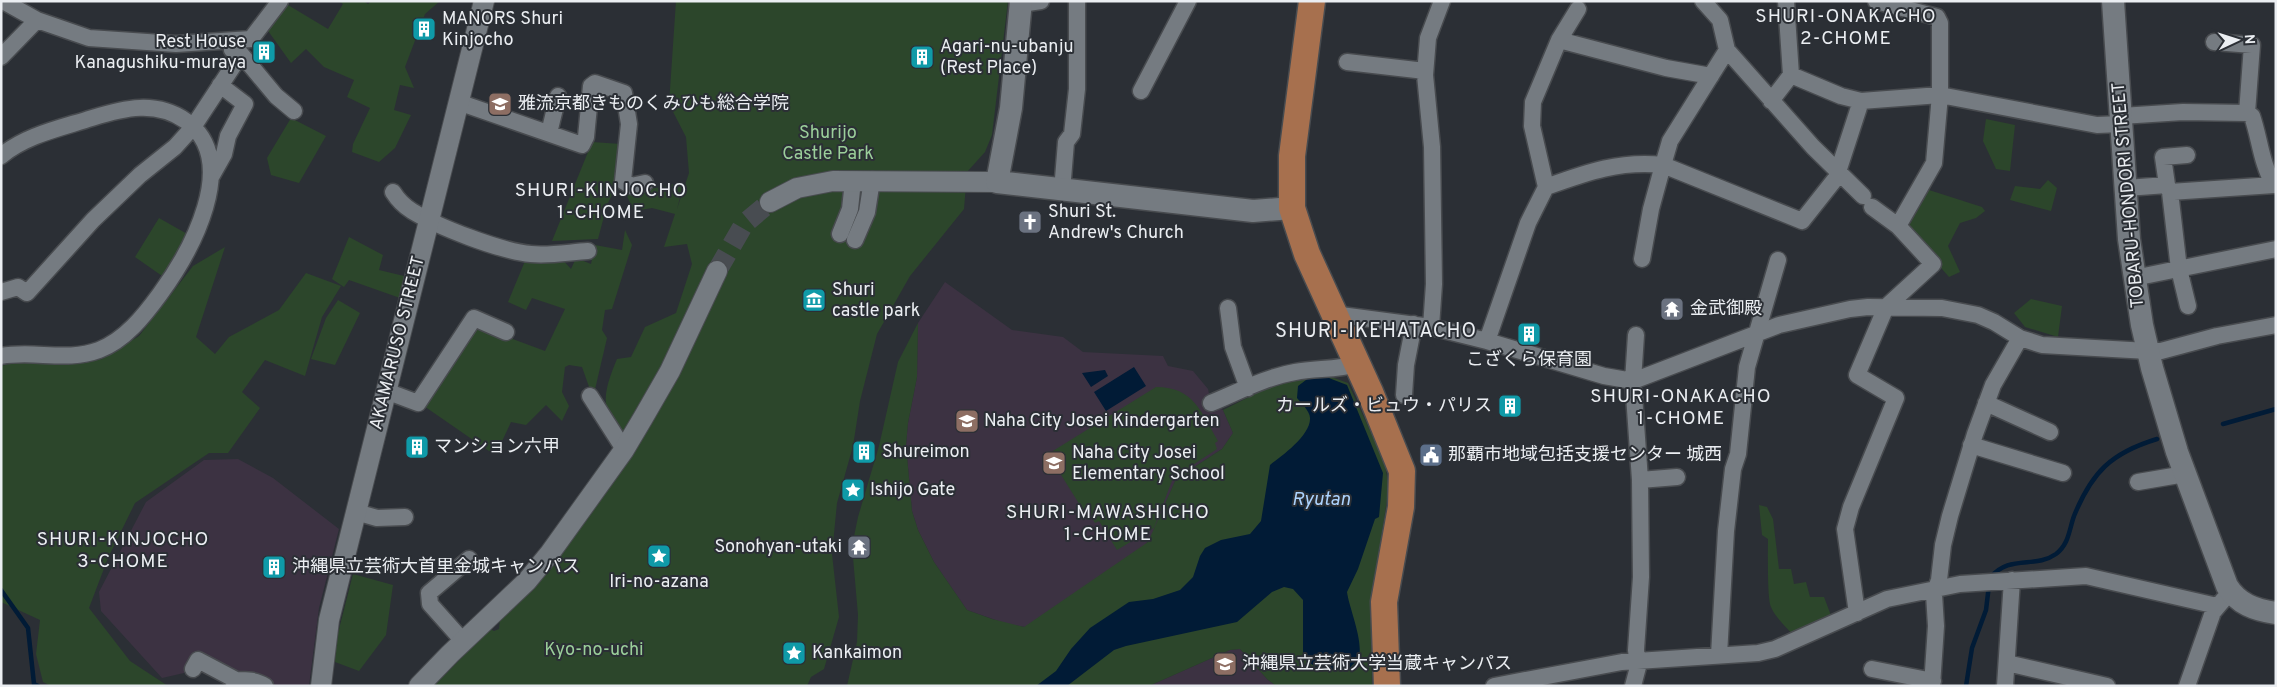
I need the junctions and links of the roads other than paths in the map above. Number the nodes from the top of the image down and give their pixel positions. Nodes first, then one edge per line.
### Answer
1 (280, 1) edge
2 (484, 1) edge
3 (1077, 1) edge
4 (1188, 1) edge
5 (1312, 1) edge
6 (1442, 1) edge
7 (1703, 1) edge
8 (1786, 1) edge
9 (1876, 1) edge
10 (2113, 1) edge
11 (1028, 2) edge
12 (11, 3) edge
13 (1578, 9) dead end
14 (37, 20) junction
15 (1558, 40) junction
16 (213, 42) junction
17 (2214, 42) dead end
18 (1727, 50) junction
19 (240, 54) junction
20 (1, 57) edge
21 (1347, 62) dead end
22 (1425, 71) junction
23 (1791, 75) junction
24 (1711, 76) junction
25 (220, 86) junction
26 (1141, 90) dead end
27 (1940, 94) junction
28 (558, 96) dead end
29 (1771, 101) junction
30 (1861, 101) junction
31 (458, 102) junction
32 (294, 111) dead end
33 (2247, 113) junction
34 (2121, 120) junction
35 (194, 127) junction
36 (549, 133) junction
37 (2187, 155) dead end
38 (1, 156) edge
39 (1663, 165) junction
40 (1838, 171) junction
41 (211, 176) junction
42 (863, 181) junction
43 (997, 182) junction
44 (646, 183) dead end
45 (1546, 187) junction
46 (2126, 188) junction
47 (2168, 188) junction
48 (2275, 189) edge
49 (393, 192) dead end
50 (1055, 196) junction
51 (770, 202) tunnel mouth
52 (1292, 208) junction
53 (429, 220) junction
54 (1898, 226) junction
55 (848, 237) dead end
56 (2276, 249) edge
57 (588, 250) dead end
58 (1642, 259) dead end
59 (1778, 260) dead end
60 (2179, 269) junction
61 (717, 271) tunnel mouth
62 (2134, 278) junction
63 (1, 292) edge
64 (2188, 306) dead end
65 (1886, 307) junction
66 (1228, 308) dead end
67 (1333, 314) junction
68 (1414, 324) junction
69 (2276, 325) edge
70 (1431, 327) junction
71 (506, 332) dead end
72 (1756, 332) junction
73 (1636, 335) dead end
74 (2020, 338) junction
75 (1487, 341) junction
76 (2148, 351) junction
77 (1, 356) edge
78 (1357, 364) junction
79 (1633, 381) junction
80 (1248, 388) junction
81 (386, 391) junction
82 (1404, 395) dead end
83 (590, 396) dead end
84 (1986, 403) junction
85 (1211, 404) dead end
86 (2050, 432) dead end
87 (620, 443) dead end
88 (1971, 445) junction
89 (2063, 473) dead end
90 (2185, 474) junction
91 (1677, 477) dead end
92 (1640, 480) junction
93 (2138, 482) dead end
94 (356, 512) junction
95 (405, 516) dead end
96 (469, 558) dead end
97 (1996, 581) junction
98 (1936, 588) junction
99 (2224, 599) junction
100 (2276, 612) edge
101 (1857, 613) junction
102 (463, 641) junction
103 (1719, 655) junction
104 (1637, 660) junction
105 (2007, 663) junction
106 (193, 669) dead end
107 (1872, 669) dead end
108 (2051, 680) edge
109 (235, 683) edge
110 (1932, 683) edge
111 (265, 686) edge
112 (321, 686) edge
113 (420, 686) edge
114 (1387, 686) edge
115 (1494, 686) edge
116 (1633, 686) edge
117 (2006, 686) edge
118 (2107, 686) edge
119 (2187, 686) edge

1 - 16 street
2 - 31 street, AKAMARUSO STREET
3 - 50 street
4 - 26 street
5 - 52 main road
6 - 22 street
7 - 18 street
8 - 23 street
9 - 27 street
10 - 34 main road, TOBARU-HONDORI STREET
11 - 43 main road
12 - 14 street
13 - 15 street
14 - 16 street
14 - 20 street
15 - 24 street
15 - 45 street
16 - 19 street
17 - 33 street
18 - 24 street
18 - 29 street
19 - 25 street
19 - 32 street
21 - 22 street
22 - 70 street
23 - 29 street
23 - 30 street
24 - 39 street
25 - 35 street
25 - 41 street
27 - 30 street
27 - 34 street
27 - 54 street
28 - 36 street
29 - 40 street
30 - 40 street
31 - 36 street
31 - 53 street, AKAMARUSO STREET
33 - 34 street
33 - 48 street
34 - 46 main road, TOBARU-HONDORI STREET
35 - 38 street
35 - 41 street
35 - 63 street
36 - 44 street
37 - 47 street
39 - 40 street
39 - 45 street
39 - 58 street
40 - 54 street
41 - 77 street
42 - 43 street
42 - 51 street
42 - 55 street
43 - 50 main road
45 - 75 street
46 - 47 street
46 - 62 main road, TOBARU-HONDORI STREET
47 - 48 street
47 - 60 street
49 - 53 street
50 - 52 main road
52 - 67 main road
53 - 57 street
53 - 81 street, AKAMARUSO STREET
54 - 65 street
56 - 60 street
59 - 72 street
60 - 62 street
60 - 64 street
61 - 102 street
62 - 76 main road, TOBARU-HONDORI STREET
65 - 72 street
65 - 74 street
65 - 101 street
66 - 80 street
67 - 68 street
67 - 78 main road
68 - 70 street
68 - 82 street
69 - 76 street
70 - 75 street
71 - 81 street
72 - 79 street
72 - 103 street
73 - 79 street
74 - 76 street
74 - 84 street
75 - 79 street
76 - 90 main road, TOBARU-HONDORI STREET
78 - 80 street
78 - 114 main road
79 - 92 street
80 - 85 street
81 - 94 street, AKAMARUSO STREET
83 - 87 street
84 - 86 street
84 - 88 street
88 - 89 street
88 - 98 street
90 - 93 street
90 - 99 main road, TOBARU-HONDORI STREET
91 - 92 street
92 - 104 street
94 - 95 street
94 - 112 street, AKAMARUSO STREET
96 - 102 street
97 - 98 street
97 - 99 street
97 - 105 street
98 - 101 street
98 - 110 street
99 - 100 main road, TOBARU-HONDORI STREET
99 - 119 street
101 - 103 street
102 - 113 street
103 - 104 street
104 - 115 street
104 - 116 street
105 - 108 street
105 - 117 street
106 - 109 street
107 - 110 street
108 - 118 street
109 - 111 street

